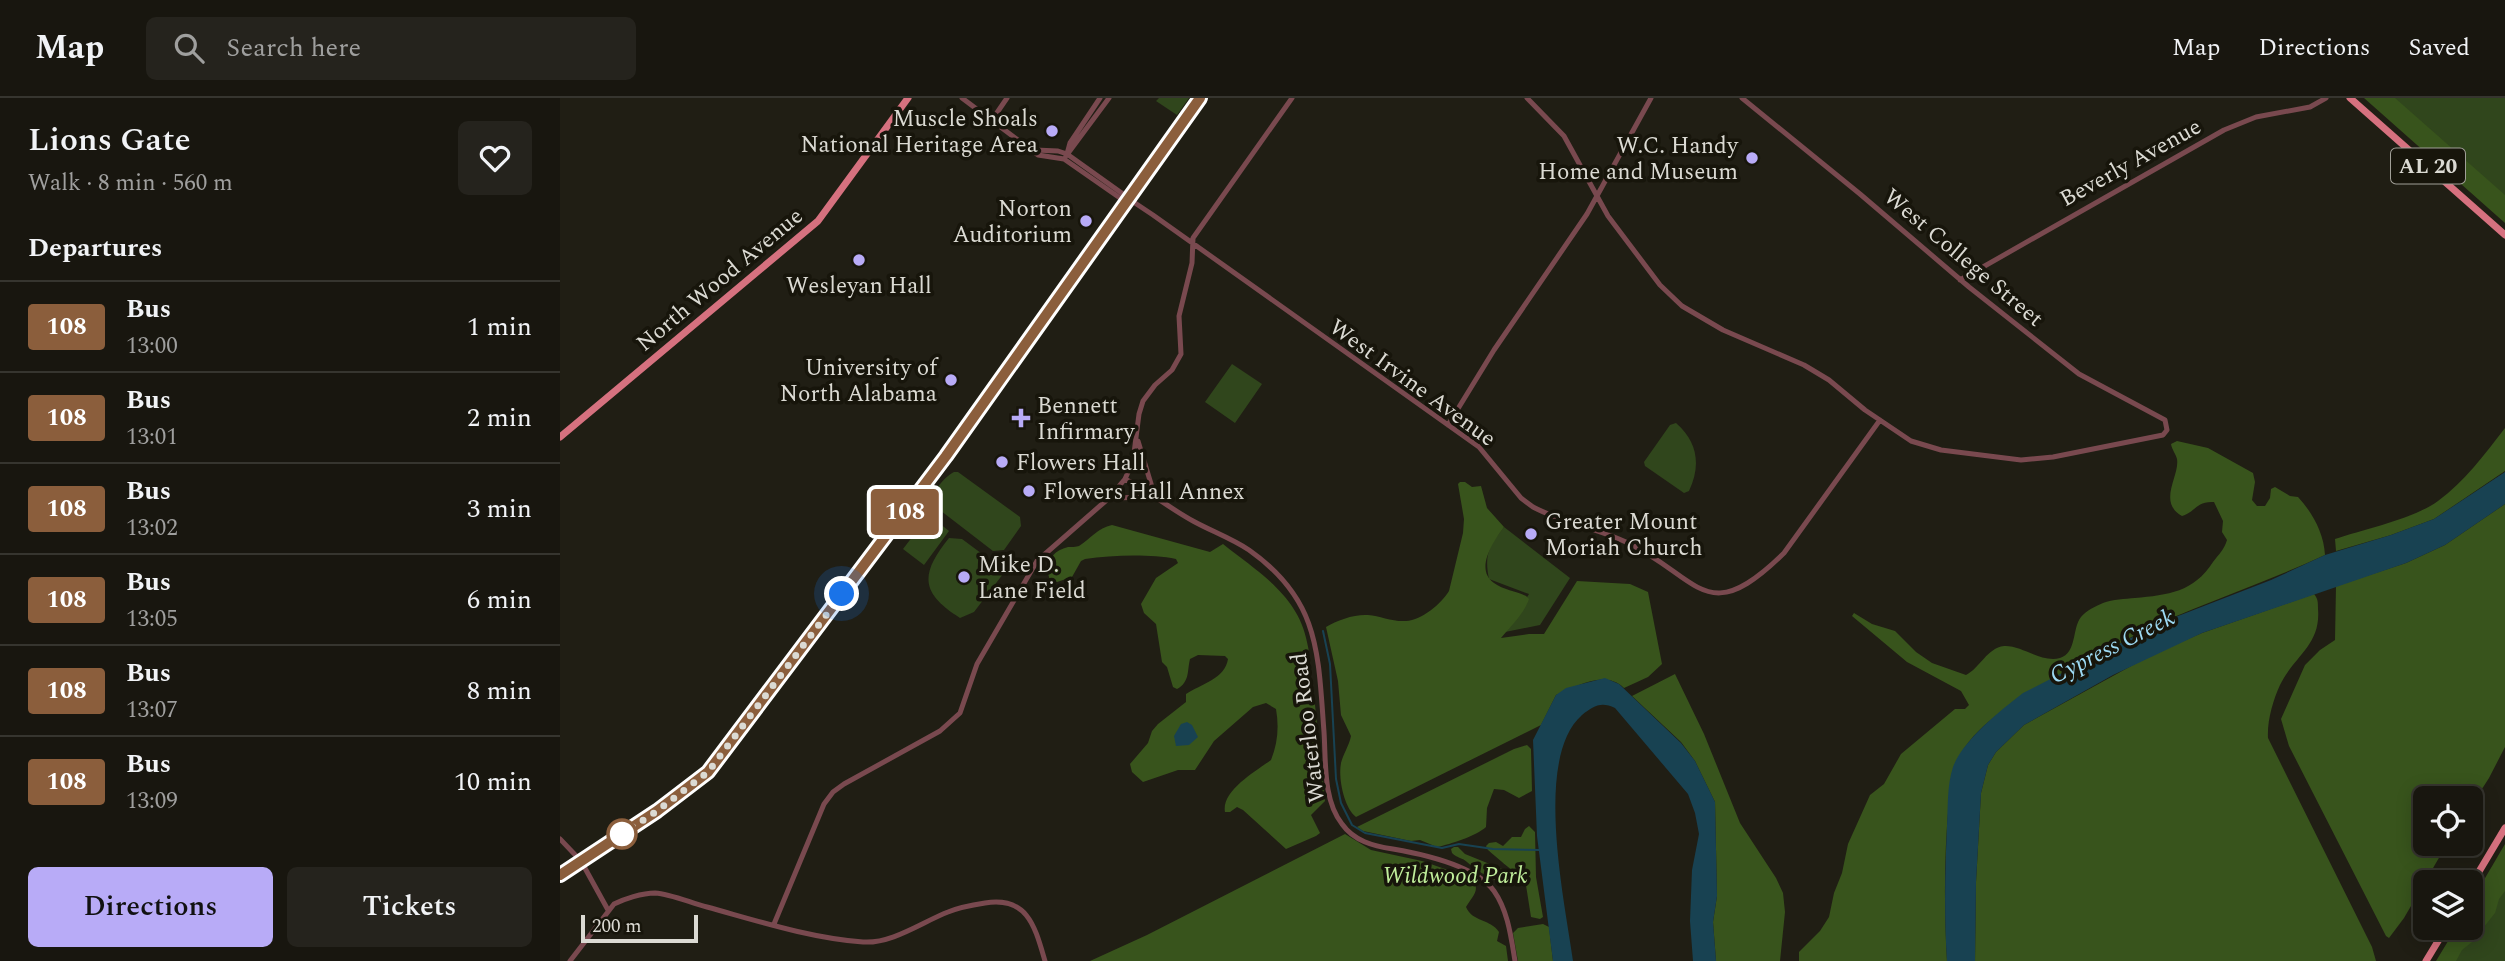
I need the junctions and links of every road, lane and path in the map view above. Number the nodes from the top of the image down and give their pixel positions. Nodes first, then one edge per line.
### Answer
1 (908, 98) edge
2 (962, 98) edge
3 (1007, 98) edge
4 (1100, 98) edge
5 (1109, 98) edge
6 (1200, 98) edge
7 (1292, 98) edge
8 (1527, 98) edge
9 (1651, 98) edge
10 (1742, 98) edge
11 (2326, 98) edge
12 (2350, 98) edge
13 (992, 120) junction
14 (1084, 127) junction
15 (1070, 143) junction
16 (1027, 146) junction
17 (1051, 150) junction
18 (1066, 157) junction
19 (1596, 198) junction
20 (1127, 200) junction
21 (2505, 235) edge
22 (1192, 243) junction
23 (1960, 280) junction
24 (1880, 420) junction
25 (1448, 425) junction
26 (1136, 436) junction
27 (560, 438) edge
28 (1125, 479) junction
29 (1156, 497) junction
30 (1109, 498) junction
31 (2505, 828) edge
32 (560, 839) edge
33 (581, 861) junction
34 (2480, 870) edge
35 (560, 875) edge
36 (608, 910) junction
37 (774, 924) junction
38 (2439, 940) edge
39 (570, 961) edge
40 (1045, 961) edge
41 (1515, 961) edge
42 (2426, 961) edge

1 - 27 main road, North Wood Avenue
2 - 13 street
3 - 13 street
4 - 14 street
5 - 14 street
6 - 20 main road
7 - 22 street
8 - 19 street
9 - 19 street
10 - 23 street, West College Street
11 - 23 street, Beverly Avenue
12 - 21 main road, AL 20
13 - 16 street
14 - 15 street
14 - 18 street
15 - 17 street
15 - 18 street
16 - 17 street
16 - 18 street
17 - 18 street
18 - 20 street, West Irvine Avenue
19 - 24 street
19 - 25 street
20 - 22 street, West Irvine Avenue
20 - 33 main road
22 - 25 street, West Irvine Avenue
22 - 26 street
23 - 24 street, West College Street
24 - 25 street, West Irvine Avenue
26 - 28 street
26 - 29 street
28 - 29 street, Waterloo Road
28 - 30 street
29 - 30 street
29 - 41 street, Waterloo Road
30 - 37 street
31 - 34 main road
32 - 33 street
33 - 35 main road
33 - 36 street
36 - 37 street
36 - 39 street
37 - 40 street
38 - 42 main road

